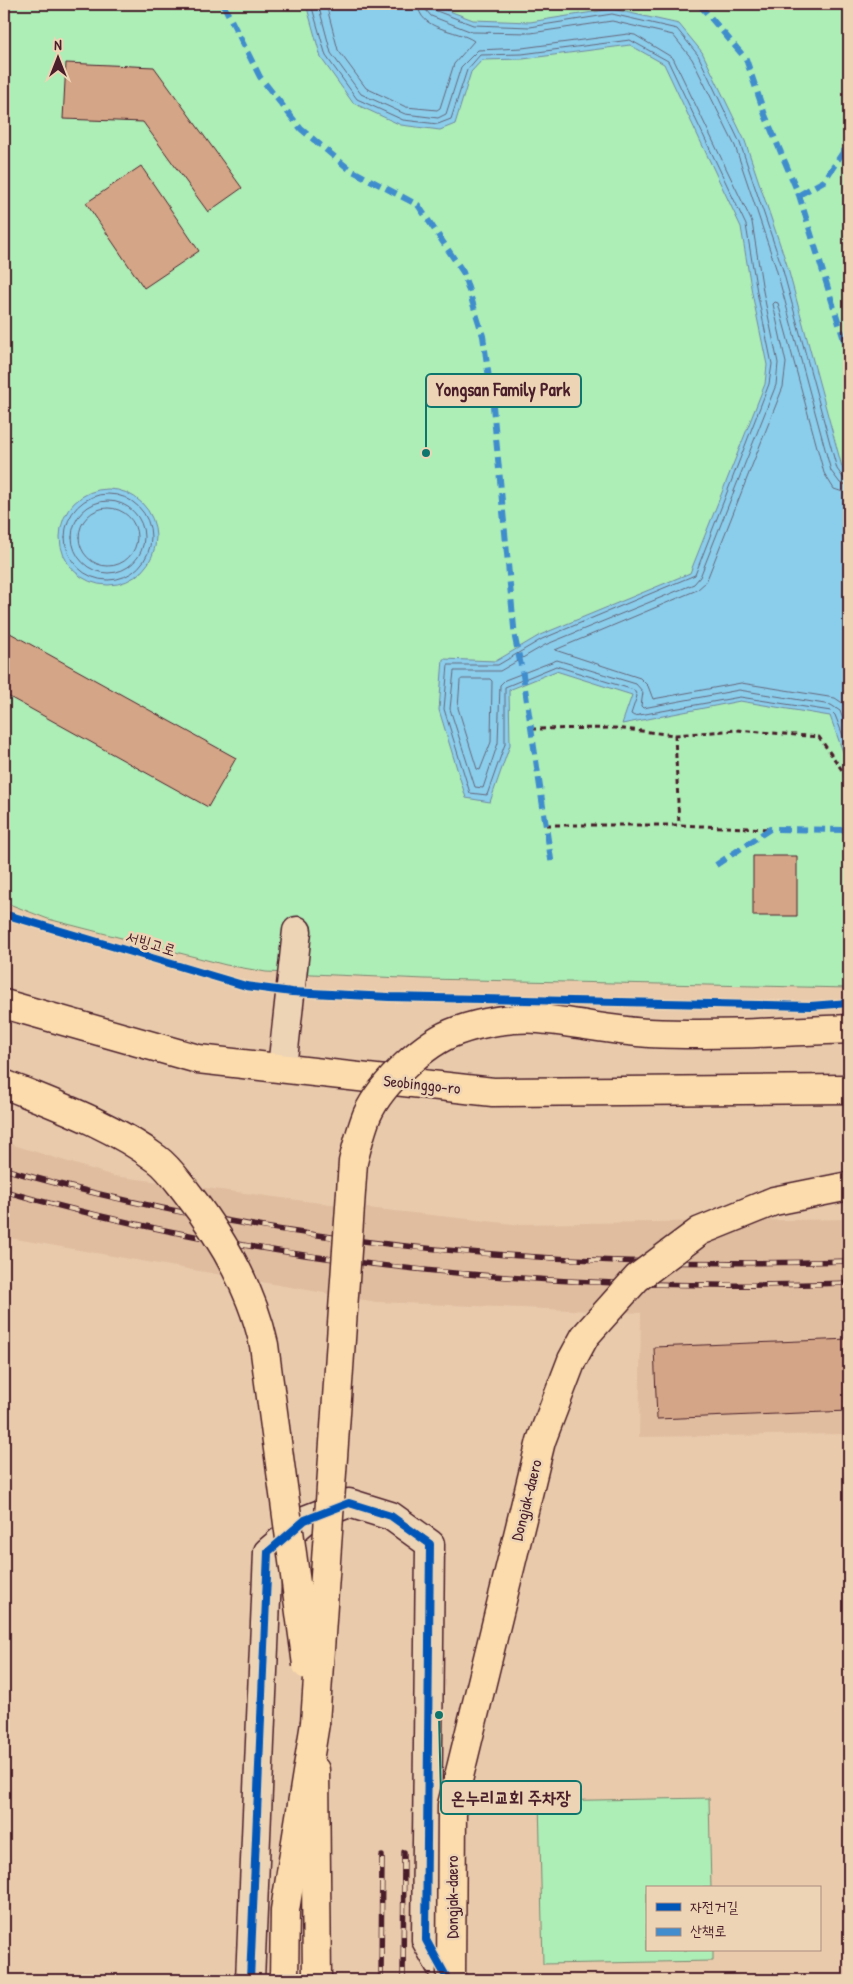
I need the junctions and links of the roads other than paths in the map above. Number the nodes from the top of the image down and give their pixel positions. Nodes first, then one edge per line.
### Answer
1 (298, 931) dead end
2 (4, 1004) edge
3 (849, 1029) edge
4 (282, 1068) junction
5 (4, 1084) edge
6 (849, 1089) edge
7 (849, 1186) edge
8 (315, 1723) junction
9 (250, 1980) edge
10 (284, 1980) edge
11 (317, 1980) edge
12 (450, 1980) edge

1 - 4 street
2 - 4 main road, Seobinggo-ro
3 - 8 main road, bridge
4 - 6 main road, Seobinggo-ro
5 - 8 main road, bridge
7 - 12 main road, Dongjak-daero, bridge
8 - 10 main road
8 - 11 main road
9 - 12 street

